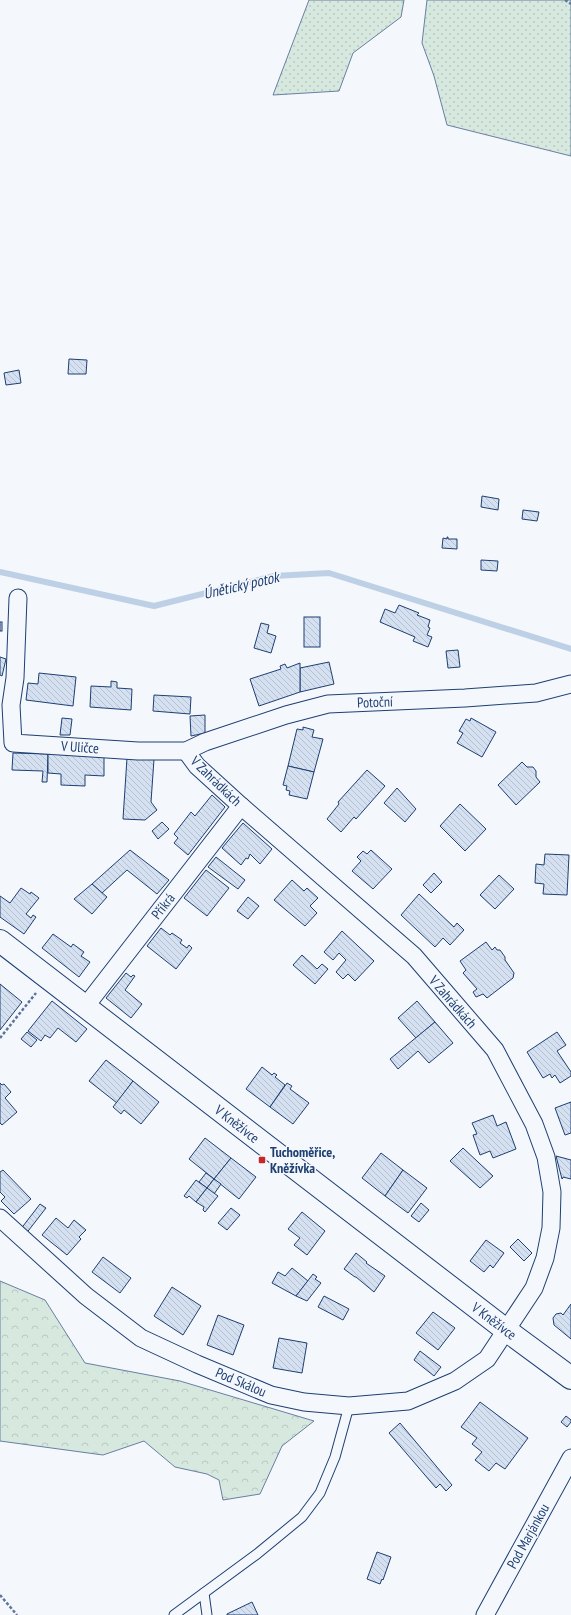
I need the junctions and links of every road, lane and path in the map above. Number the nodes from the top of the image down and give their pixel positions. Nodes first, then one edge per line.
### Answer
1 (565, 0) edge
2 (571, 4) edge
3 (18, 598) dead end
4 (571, 684) edge
5 (6, 704) edge
6 (6, 743) edge
7 (186, 751) junction
8 (241, 806) junction
9 (0, 941) edge
10 (48, 978) junction
11 (85, 1007) junction
12 (0, 1038) edge
13 (0, 1218) edge
14 (506, 1330) junction
15 (571, 1378) edge
16 (349, 1406) junction
17 (571, 1458) edge
18 (204, 1593) junction
19 (0, 1595) edge
20 (17, 1615) edge
21 (174, 1615) edge
22 (207, 1615) edge
23 (485, 1615) edge

1 - 2 path
3 - 5 street, V Uličce
4 - 7 street, Potoční
5 - 6 street, V Uličce
6 - 7 street, V Uličce
7 - 8 street, V Zahrádkách
8 - 11 street, Příkrá
8 - 14 street, V Zahrádkách
9 - 10 street, V Kněžívce
10 - 11 street, V Kněžívce
10 - 12 path
11 - 14 street, V Kněžívce
13 - 16 street, Pod Skálou
14 - 15 street, V Kněžívce
14 - 16 street, Pod Skálou
16 - 18 lane
17 - 23 street, Pod Marjánkou
18 - 21 lane
18 - 22 lane
19 - 20 path

